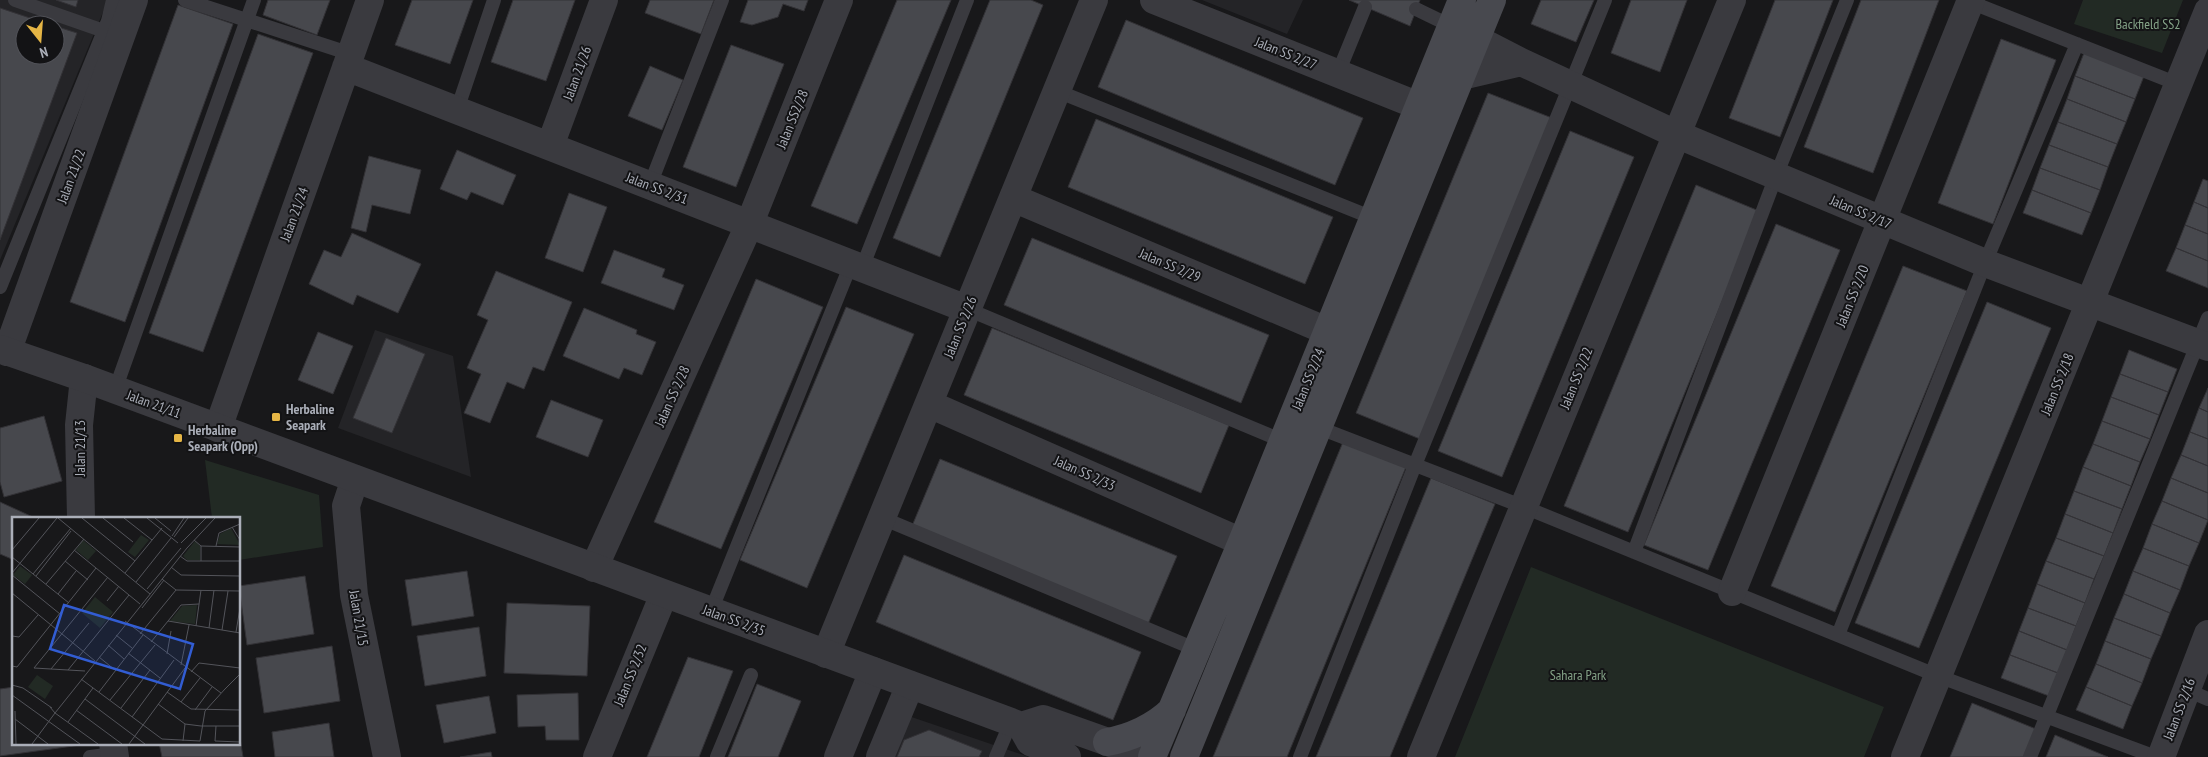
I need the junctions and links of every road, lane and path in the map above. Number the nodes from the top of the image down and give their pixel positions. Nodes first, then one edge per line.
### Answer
1 (15, 0) edge
2 (114, 0) edge
3 (134, 0) edge
4 (185, 0) edge
5 (254, 0) edge
6 (370, 0) edge
7 (494, 0) edge
8 (604, 0) edge
9 (722, 0) edge
10 (967, 0) edge
11 (1094, 0) edge
12 (1154, 0) edge
13 (1462, 0) edge
14 (1492, 0) edge
15 (1605, 0) edge
16 (1732, 0) edge
17 (1847, 0) edge
18 (1971, 1) edge
19 (836, 7) edge
20 (1365, 7) dead end
21 (1416, 9) dead end
22 (2208, 11) edge
23 (247, 20) junction
24 (112, 26) junction
25 (1451, 26) junction
26 (1476, 38) junction
27 (2077, 44) junction
28 (349, 60) junction
29 (1521, 62) junction
30 (1338, 73) junction
31 (1461, 76) junction
32 (1570, 84) junction
33 (2178, 84) junction
34 (1057, 91) junction
35 (1419, 106) junction
36 (457, 110) junction
37 (1676, 134) junction
38 (550, 146) junction
39 (1776, 176) junction
40 (650, 185) junction
41 (1013, 198) junction
42 (1373, 218) junction
43 (1882, 221) junction
44 (749, 225) junction
45 (1986, 263) junction
46 (857, 266) junction
47 (0, 287) edge
48 (2089, 303) junction
49 (967, 309) junction
50 (2208, 318) edge
51 (1327, 331) junction
52 (2203, 345) edge
53 (4, 350) edge
54 (84, 378) junction
55 (115, 390) junction
56 (928, 404) junction
57 (1317, 427) junction
58 (218, 428) junction
59 (1283, 441) junction
60 (1415, 465) junction
61 (355, 479) junction
62 (1524, 507) junction
63 (448, 514) joint
64 (81, 517) edge
65 (882, 518) junction
66 (1242, 542) junction
67 (1634, 552) junction
68 (594, 568) junction
69 (1732, 592) junction
70 (664, 594) junction
71 (711, 611) junction
72 (2208, 634) edge
73 (1838, 635) junction
74 (1195, 649) junction
75 (826, 654) junction
76 (873, 671) junction
77 (751, 676) dead end
78 (1938, 676) junction
79 (910, 685) junction
80 (2197, 694) edge
81 (1172, 710) junction
82 (2047, 717) junction
83 (1016, 724) junction
84 (1107, 742) junction
85 (1186, 756) edge
86 (387, 757) edge
87 (597, 757) edge
88 (717, 757) edge
89 (838, 757) edge
90 (880, 757) edge
91 (996, 757) edge
92 (1068, 757) edge
93 (1151, 757) edge
94 (1300, 757) edge
95 (1421, 757) edge
96 (1905, 757) edge
97 (2030, 757) edge
98 (2156, 757) edge
99 (2161, 757) edge

1 - 24 lane
2 - 24 lane
3 - 24 street, Jalan 21/22
4 - 23 lane
5 - 23 lane
6 - 28 street, Jalan 21/24
7 - 36 lane
8 - 38 street, Jalan 21/26
9 - 40 lane
10 - 46 lane
11 - 34 street, Jalan SS 2/26
12 - 30 street, Jalan SS 2/27
13 - 25 main road, Jalan SS 2/24
14 - 26 main road, Jalan SS 2/24
15 - 32 lane
16 - 37 street, Jalan SS 2/22
17 - 39 lane
18 - 27 lane
18 - 43 street, Jalan SS 2/20
19 - 44 street, Jalan SS2/28
20 - 30 lane
21 - 25 lane
22 - 33 street, Jalan SS 2/18
23 - 28 lane
23 - 55 lane
24 - 47 lane
24 - 53 street, Jalan 21/22
25 - 26 street, Jalan SS 2/17
25 - 35 main road, Jalan SS 2/24
26 - 29 street, Jalan SS 2/17
26 - 31 main road, Jalan SS 2/24
27 - 33 lane
27 - 45 lane
28 - 36 street, Jalan SS 2/31
28 - 58 street, Jalan 21/24
29 - 31 street
29 - 32 street, Jalan SS 2/17
30 - 35 street, Jalan SS 2/27
31 - 57 main road, Jalan SS 2/24
32 - 37 street, Jalan SS 2/17
32 - 60 lane
33 - 48 street, Jalan SS 2/18
34 - 41 street, Jalan SS 2/26
34 - 42 lane
35 - 42 main road, Jalan SS 2/24
36 - 38 street, Jalan SS 2/31
37 - 39 street, Jalan SS 2/17
37 - 62 street, Jalan SS 2/22
38 - 40 street, Jalan SS 2/31
39 - 43 street, Jalan SS 2/17
39 - 67 lane
40 - 44 street, Jalan SS 2/31
41 - 49 street, Jalan SS 2/26
41 - 51 street, Jalan SS 2/29
42 - 51 main road, Jalan SS 2/24
43 - 45 street, Jalan SS 2/17
43 - 69 street, Jalan SS 2/20
44 - 46 street, Jalan SS 2/31
44 - 68 street, Jalan SS 2/28
45 - 48 street, Jalan SS 2/17
45 - 73 lane
46 - 49 street, Jalan SS 2/31
46 - 71 lane
48 - 52 street, Jalan SS 2/17
48 - 78 street, Jalan SS 2/18
49 - 56 street, Jalan SS 2/26
49 - 59 lane
50 - 52 lane
51 - 59 main road, Jalan SS 2/24
52 - 82 lane
53 - 54 street, Jalan 21/11
54 - 55 street, Jalan 21/11
54 - 64 street, Jalan 21/13
55 - 58 street, Jalan 21/11
56 - 65 street, Jalan SS 2/26
56 - 66 street, Jalan SS 2/33
57 - 60 lane
57 - 85 main road, Jalan SS 2/24
58 - 61 street, Jalan 21/11
59 - 66 main road, Jalan SS 2/24
60 - 62 lane
60 - 94 lane
61 - 63 street, Jalan 21/11
61 - 86 street, Jalan 21/15
62 - 67 lane
62 - 95 street, Jalan SS 2/22
63 - 68 street, Jalan SS 2/35
65 - 74 lane
65 - 75 street, Jalan SS 2/26
66 - 74 main road, Jalan SS 2/24
67 - 69 lane
68 - 70 street, Jalan SS 2/35
69 - 73 lane
70 - 71 street, Jalan SS 2/35
70 - 87 street, Jalan SS 2/32
71 - 75 street, Jalan SS 2/35
72 - 80 street, Jalan SS 2/16
73 - 78 lane
74 - 81 main road, Jalan SS 2/24
75 - 76 street, Jalan SS 2/35
76 - 79 street, Jalan SS 2/35
76 - 89 street
77 - 88 lane
78 - 82 lane
78 - 96 street, Jalan SS 2/18
79 - 83 street, Jalan SS 2/35
79 - 90 street
80 - 99 street, Jalan SS 2/16
81 - 84 main road
81 - 93 main road, Jalan SS 2/24
82 - 97 lane
82 - 98 lane
83 - 84 street
83 - 91 lane
83 - 92 street, Jalan SS 2/35
84 - 93 street

